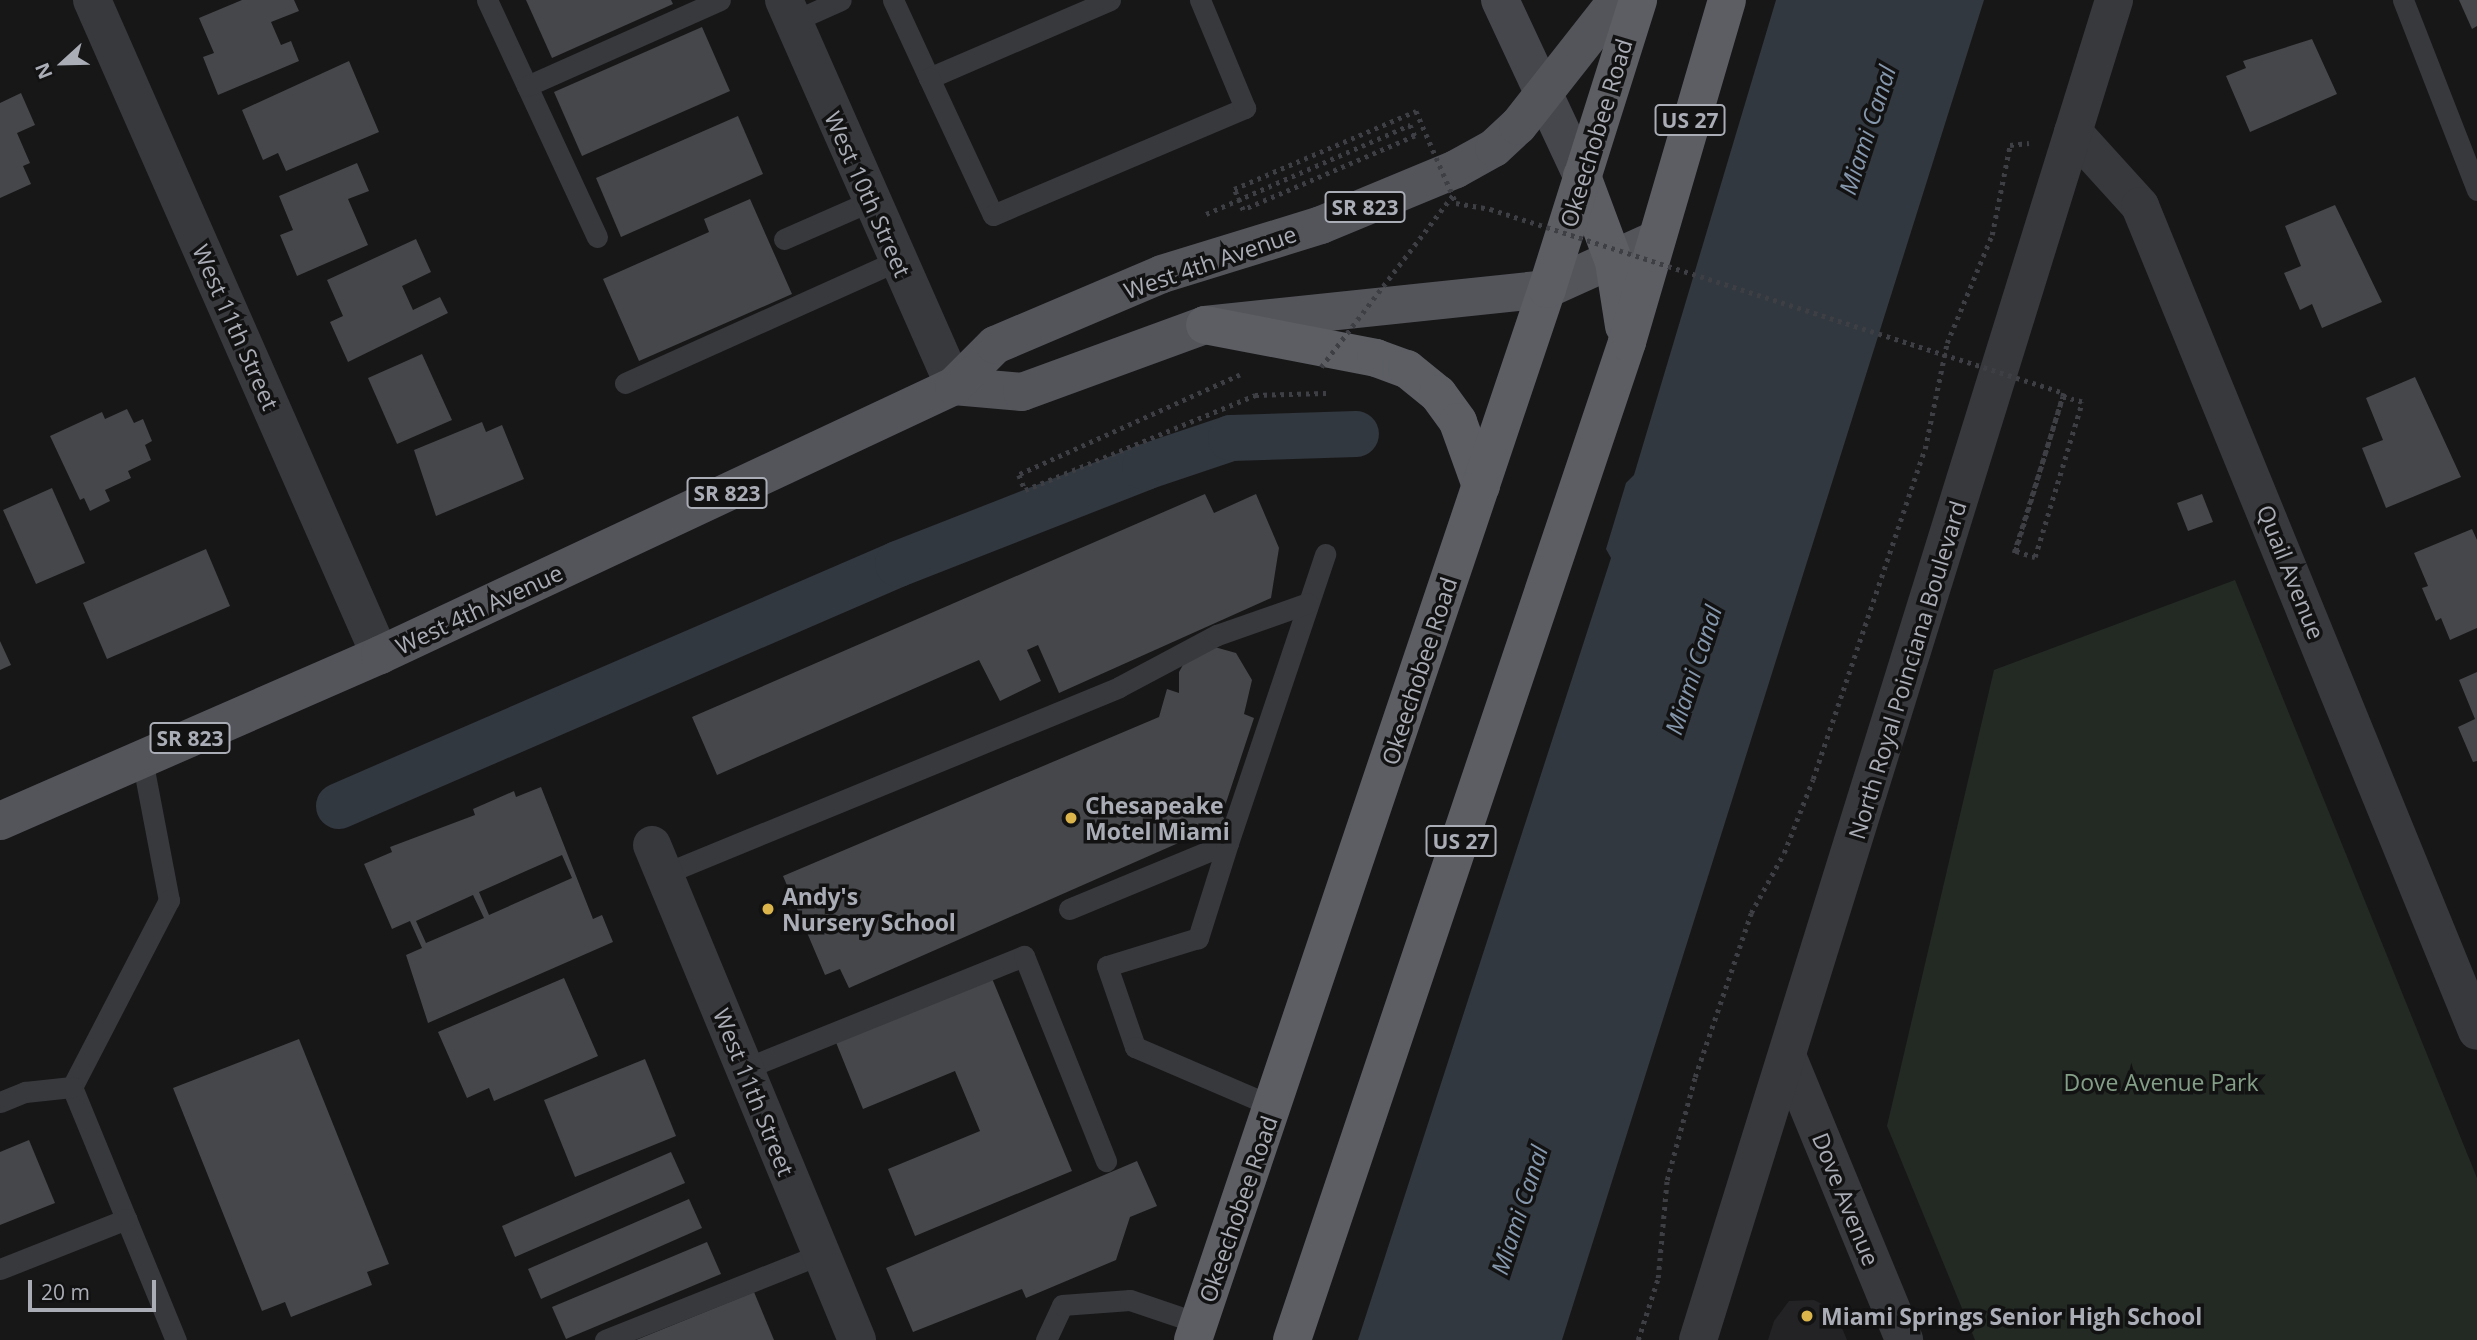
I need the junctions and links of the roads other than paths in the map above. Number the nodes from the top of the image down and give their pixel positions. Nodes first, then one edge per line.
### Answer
1 (92, 0) edge
2 (487, 0) edge
3 (720, 0) edge
4 (841, 0) edge
5 (893, 0) edge
6 (1110, 0) edge
7 (1200, 0) edge
8 (1500, 0) edge
9 (1617, 0) edge
10 (1638, 0) edge
11 (1727, 0) edge
12 (2114, 0) edge
13 (2403, 0) edge
14 (789, 10) edge
15 (929, 78) junction
16 (527, 86) junction
17 (1544, 97) junction
18 (2073, 132) junction
19 (1582, 176) junction
20 (2477, 190) edge
21 (871, 201) junction
22 (597, 237) dead end
23 (784, 239) dead end
24 (1653, 241) junction
25 (897, 261) junction
26 (1614, 262) junction
27 (1547, 289) junction
28 (1205, 325) junction
29 (1627, 342) junction
30 (625, 383) dead end
31 (954, 386) junction
32 (1481, 486) junction
33 (1325, 554) dead end
34 (1308, 603) junction
35 (380, 655) junction
36 (142, 759) junction
37 (0, 821) edge
38 (1228, 843) junction
39 (658, 860) joint
40 (1069, 909) dead end
41 (2477, 1031) edge
42 (1788, 1058) junction
43 (744, 1069) junction
44 (72, 1087) junction
45 (0, 1102) edge
46 (1273, 1107) junction
47 (1107, 1161) dead end
48 (126, 1219) junction
49 (821, 1254) junction
50 (0, 1269) edge
51 (1195, 1331) edge
52 (176, 1340) edge
53 (605, 1340) edge
54 (856, 1340) edge
55 (1046, 1340) edge
56 (1292, 1340) edge
57 (1698, 1340) edge
58 (1904, 1340) edge

1 - 35 street, West 11th Street
2 - 16 lane
3 - 16 lane
4 - 14 lane
5 - 15 lane
6 - 15 lane
7 - 15 lane
8 - 17 main road
9 - 17 main road, West 4th Avenue / SR 823
10 - 19 highway, Okeechobee Road
11 - 24 highway, US 27
12 - 18 street, North Royal Poinciana Boulevard
13 - 20 lane
14 - 21 street, West 10th Street
16 - 22 lane
17 - 19 main road
17 - 31 main road, West 4th Avenue / SR 823
18 - 41 street, Quail Avenue
18 - 42 street, North Royal Poinciana Boulevard
19 - 26 highway
19 - 27 highway, Okeechobee Road
21 - 23 lane
21 - 25 street, West 10th Street
24 - 26 main road
24 - 29 highway, US 27
25 - 30 lane
25 - 31 street, West 10th Street
26 - 27 main road
26 - 29 highway
27 - 28 main road
27 - 32 highway, Okeechobee Road
28 - 31 main road
28 - 32 highway
29 - 56 highway, US 27
31 - 35 main road, West 4th Avenue / SR 823
32 - 46 highway, Okeechobee Road
33 - 34 lane
34 - 38 lane
34 - 39 lane
35 - 36 main road, West 4th Avenue / SR 823
36 - 37 main road, West 4th Avenue / SR 823
36 - 44 lane
38 - 40 lane
38 - 46 lane
39 - 43 street, West 11th Street
42 - 57 street, North Royal Poinciana Boulevard
42 - 58 street, Dove Avenue
43 - 47 lane
43 - 49 street, West 11th Street
44 - 45 lane
44 - 48 lane
46 - 51 highway, Okeechobee Road
48 - 50 lane
48 - 52 lane
49 - 53 lane
49 - 54 street, West 11th Street
51 - 55 lane

